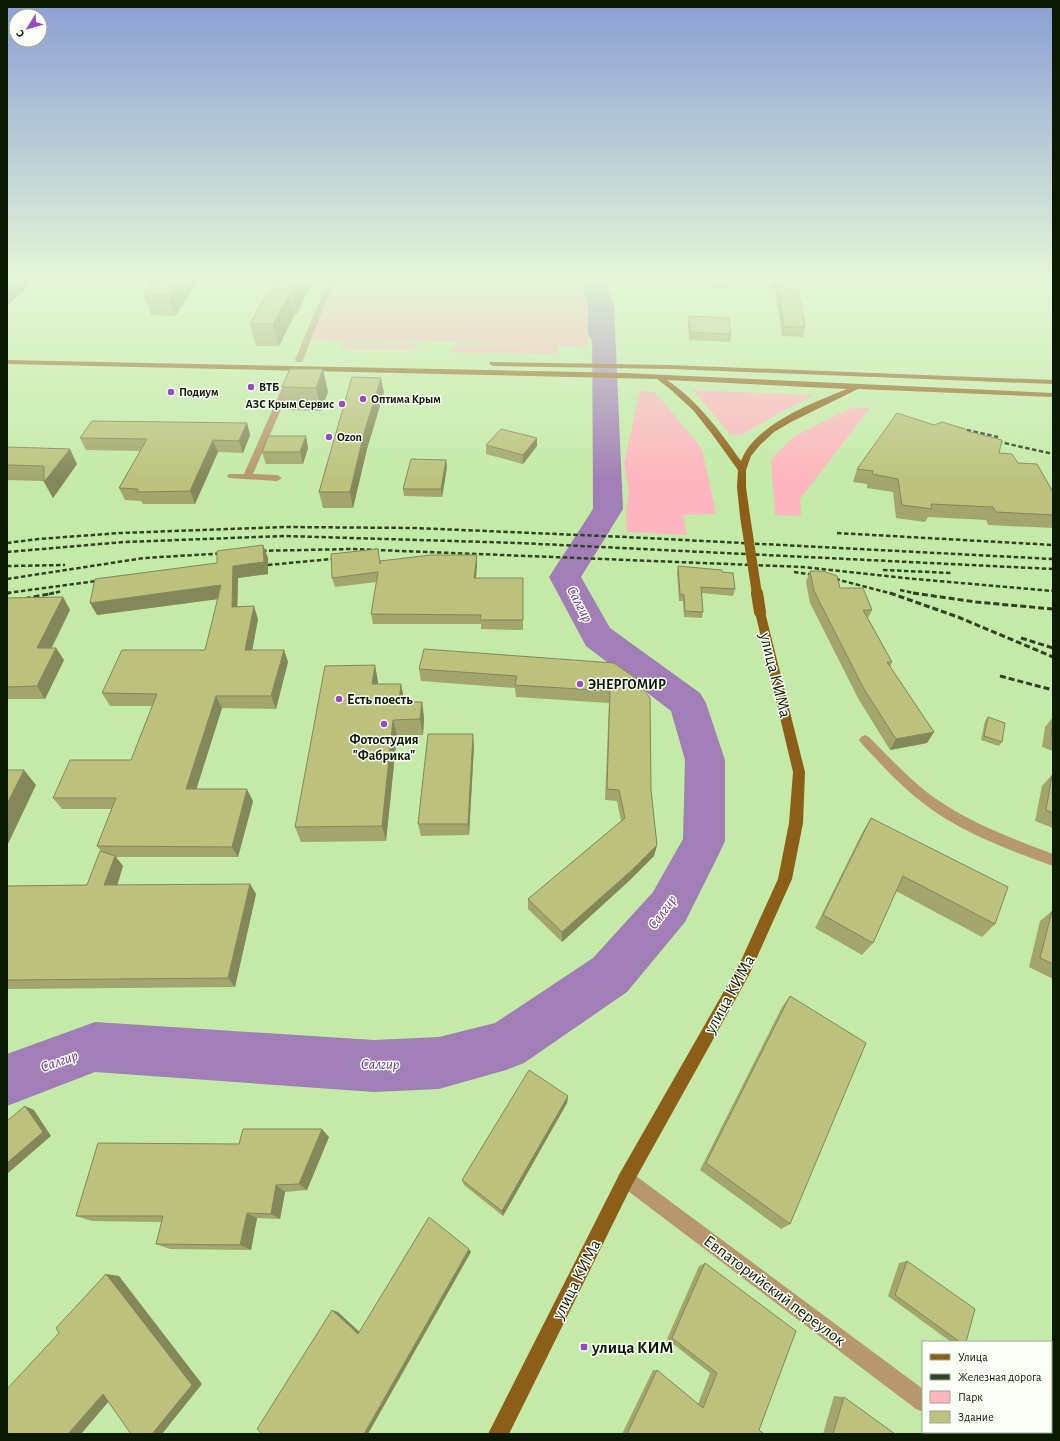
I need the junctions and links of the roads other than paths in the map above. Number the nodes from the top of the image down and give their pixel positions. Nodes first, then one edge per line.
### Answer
1 (305, 345) edge
2 (299, 360) dead end
3 (7, 362) edge
4 (488, 364) dead end
5 (630, 367) junction
6 (891, 375) junction
7 (658, 377) junction
8 (291, 378) edge
9 (1053, 382) edge
10 (858, 387) junction
11 (1053, 395) edge
12 (742, 470) junction
13 (232, 476) dead end
14 (247, 477) junction
15 (277, 478) dead end
16 (865, 740) dead end
17 (1053, 860) edge
18 (626, 1179) junction
19 (922, 1401) edge
20 (498, 1434) edge

1 - 2 street
3 - 7 main road
4 - 5 main road
5 - 6 main road
5 - 7 main road
6 - 9 main road
6 - 10 main road
7 - 10 main road
7 - 12 main road
8 - 14 street
10 - 11 main road
10 - 12 main road
12 - 18 main road, улица КИМа, bridge
13 - 14 street
14 - 15 street
16 - 17 street
18 - 19 street, Евпаторийский переулок
18 - 20 main road, улица КИМа

